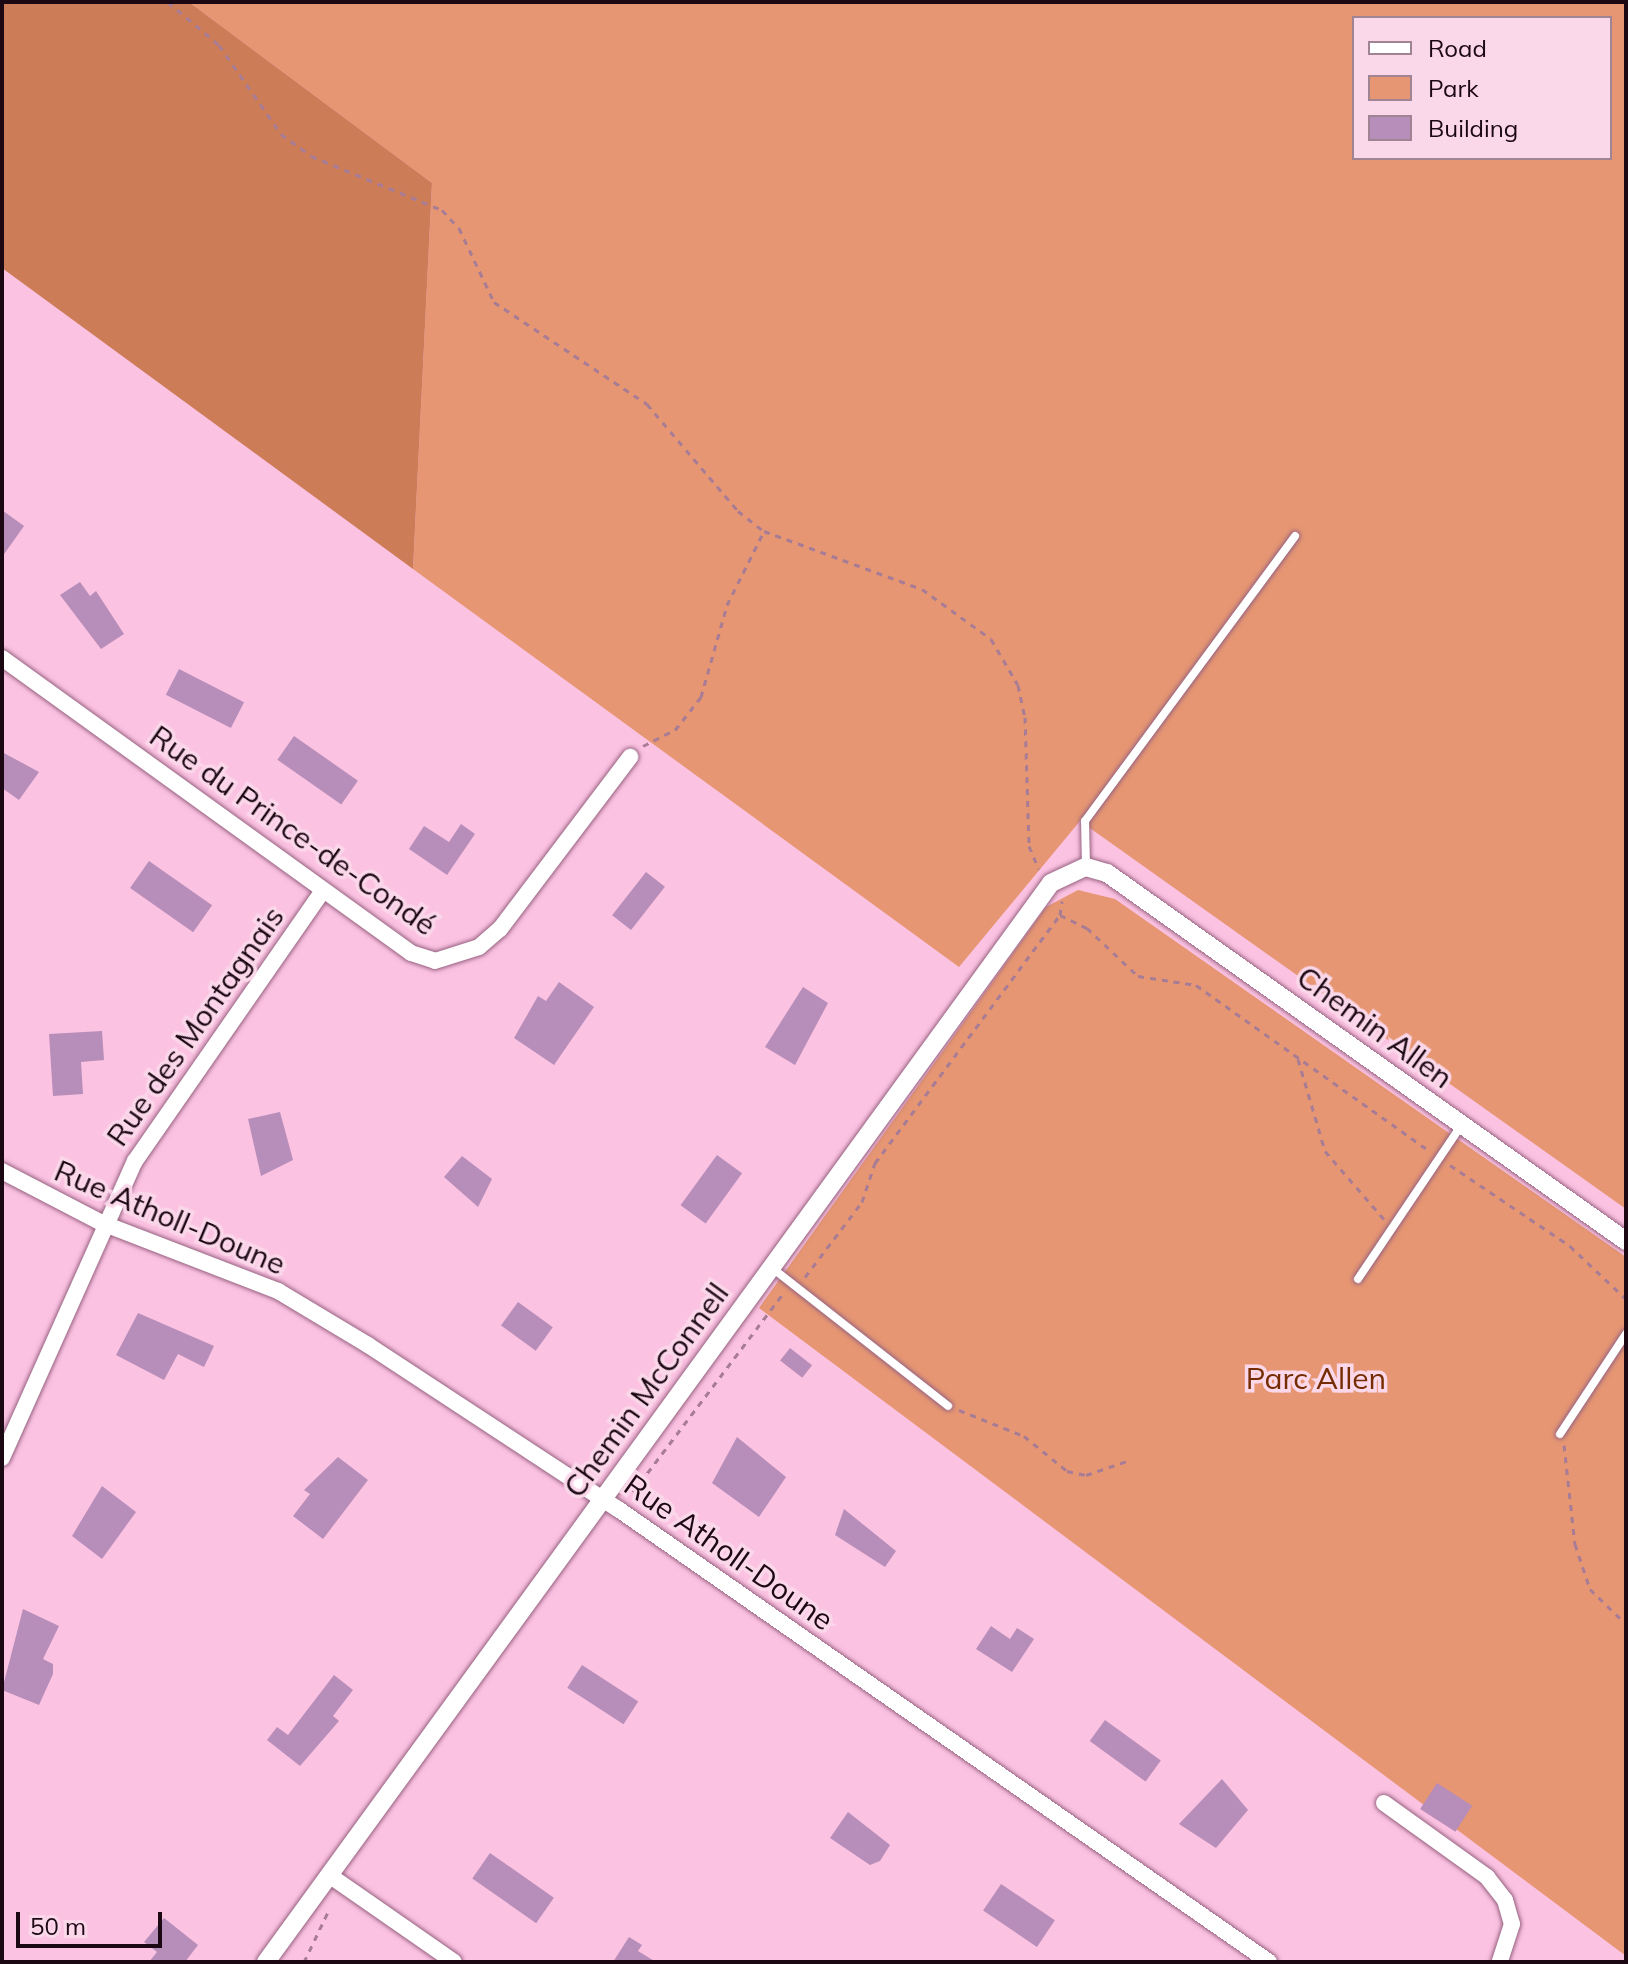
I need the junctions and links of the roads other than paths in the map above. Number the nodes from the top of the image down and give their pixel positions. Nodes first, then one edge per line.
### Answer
1 (1295, 536) dead end
2 (2, 658) edge
3 (630, 757) road end
4 (1086, 867) junction
5 (323, 891) junction
6 (1462, 1125) junction
7 (2, 1171) edge
8 (102, 1223) junction
9 (1626, 1241) edge
10 (770, 1266) junction
11 (1358, 1279) dead end
12 (1626, 1334) edge
13 (948, 1406) road end
14 (1560, 1434) road end
15 (2, 1458) edge
16 (610, 1504) junction
17 (1384, 1803) dead end
18 (336, 1880) junction
19 (266, 1962) edge
20 (454, 1962) edge
21 (1269, 1962) edge
22 (1500, 1962) edge

1 - 4 lane
2 - 5 street, Rue du Prince-de-Condé
3 - 5 street, Rue du Prince-de-Condé
4 - 6 street, Chemin Allen
4 - 10 street, Chemin McConnell
5 - 8 street, Rue des Montagnais
6 - 9 street, Chemin Allen
6 - 11 lane
7 - 8 street, Rue Atholl-Doune
8 - 15 street, Rue des Montagnais
8 - 16 street, Rue Atholl-Doune
10 - 13 lane
10 - 16 street, Chemin McConnell
12 - 14 lane
16 - 18 street, Chemin McConnell
16 - 21 street, Rue Atholl-Doune
17 - 22 street
18 - 19 street, Chemin McConnell
18 - 20 street

